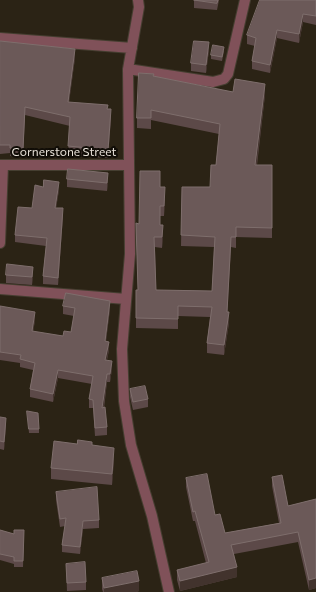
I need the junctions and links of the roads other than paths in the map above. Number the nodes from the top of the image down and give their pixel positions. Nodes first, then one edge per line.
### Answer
1 (138, 0) edge
2 (244, 0) edge
3 (0, 38) edge
4 (132, 48) junction
5 (128, 69) junction
6 (1, 165) edge
7 (129, 165) junction
8 (0, 243) edge
9 (0, 289) edge
10 (126, 300) junction
11 (170, 592) edge

1 - 4 street
2 - 5 street
3 - 4 street
4 - 5 street
5 - 7 street
6 - 7 street, Cornerstone Street
6 - 8 street
7 - 10 street
9 - 10 street
10 - 11 street

